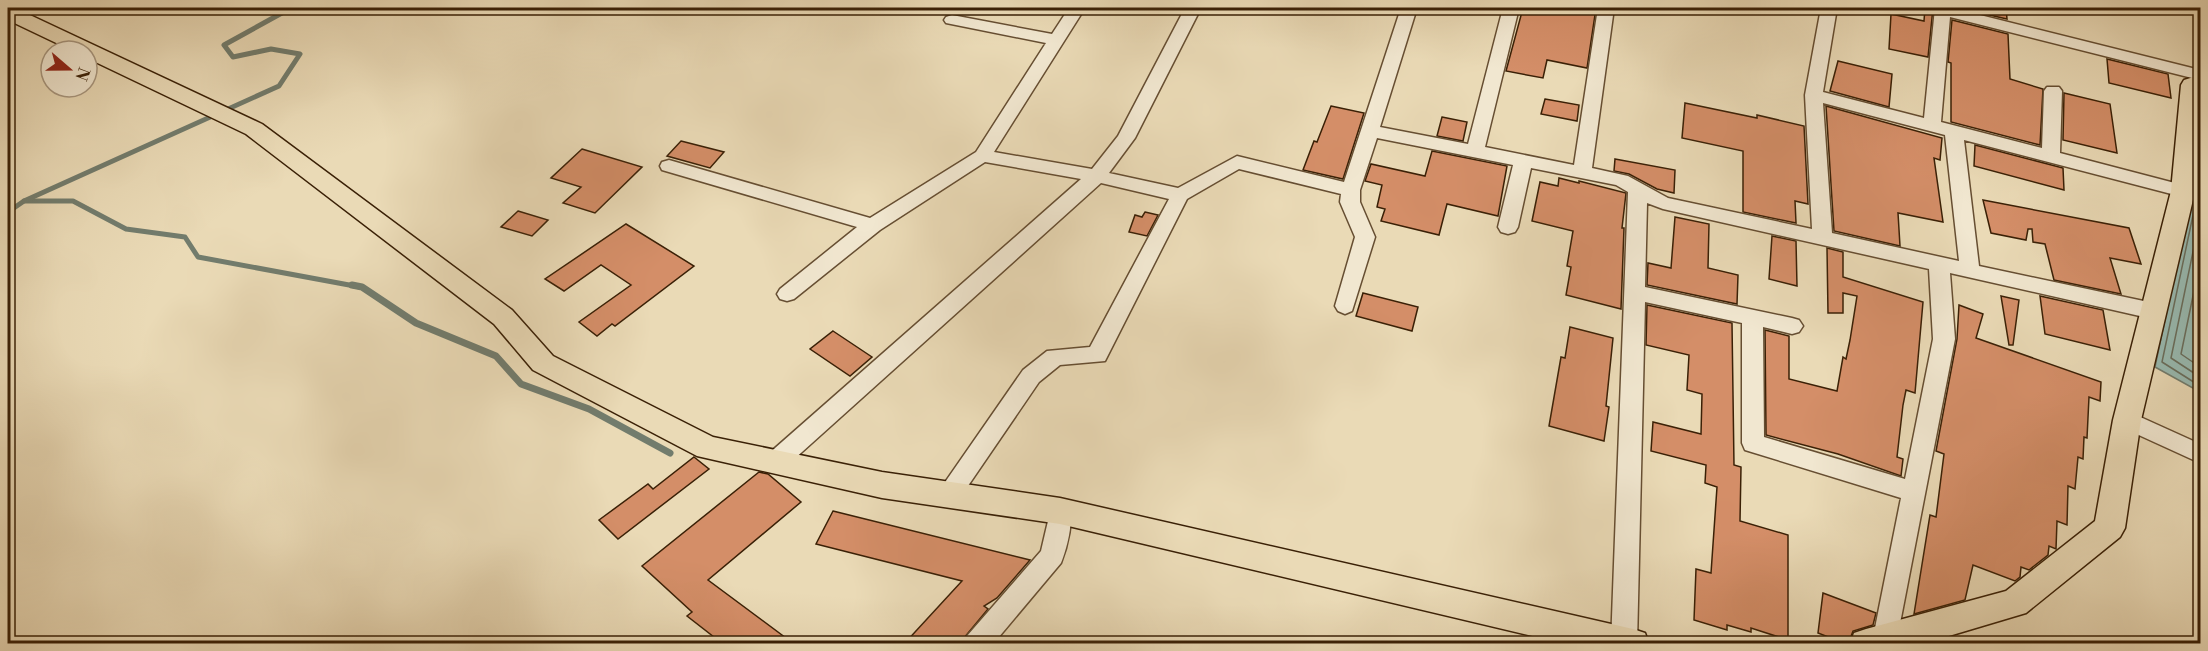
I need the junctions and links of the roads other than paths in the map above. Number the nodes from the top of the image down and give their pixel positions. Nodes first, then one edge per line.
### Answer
1 (1077, 8) edge
2 (1194, 8) edge
3 (1409, 8) edge
4 (1511, 8) edge
5 (1606, 8) edge
6 (1829, 8) edge
7 (2019, 8) edge
8 (1943, 9) edge
9 (8, 12) edge
10 (952, 20) dead end
11 (2021, 28) junction
12 (1056, 40) junction
13 (2200, 75) edge
14 (2200, 82) edge
15 (2054, 91) dead end
16 (1814, 95) junction
17 (1932, 127) junction
18 (1371, 130) junction
19 (1954, 133) junction
20 (1475, 152) junction
21 (982, 156) junction
22 (2051, 157) junction
23 (1523, 161) junction
24 (669, 166) dead end
25 (1582, 173) junction
26 (1097, 176) junction
27 (1638, 189) junction
28 (1351, 190) junction
29 (2183, 191) junction
30 (1180, 195) junction
31 (873, 225) junction
32 (1508, 227) dead end
33 (1822, 238) junction
34 (1939, 264) junction
35 (1970, 271) junction
36 (1635, 292) junction
37 (787, 294) dead end
38 (1345, 306) dead end
39 (2153, 311) junction
40 (1752, 317) junction
41 (1792, 326) dead end
42 (2127, 420) junction
43 (2200, 454) edge
44 (774, 463) junction
45 (1914, 492) junction
46 (949, 495) junction
47 (1060, 511) junction
48 (1876, 641) edge
49 (1627, 643) edge
50 (976, 644) edge

1 - 12 street
2 - 26 street
3 - 18 street
4 - 20 street
5 - 25 street
6 - 16 street
7 - 11 street
8 - 11 street
8 - 17 street
9 - 44 main road
10 - 12 street
11 - 13 street
12 - 21 street
14 - 29 main road
15 - 22 street
16 - 17 street
16 - 33 street
17 - 19 street
18 - 20 street
18 - 28 street
19 - 22 street
19 - 35 street
20 - 23 street
21 - 26 street
21 - 31 street
22 - 29 street
23 - 25 street
23 - 32 street
24 - 31 street
25 - 27 street
26 - 30 street
26 - 44 street
27 - 33 street
27 - 36 street
28 - 30 street
28 - 38 street
29 - 39 main road
30 - 46 street
31 - 37 street
33 - 34 street
34 - 35 street
34 - 45 street
35 - 39 street
36 - 40 street
36 - 49 street
39 - 42 main road
40 - 41 street
40 - 45 street
42 - 43 street
42 - 48 main road
44 - 46 main road
45 - 48 street
46 - 47 main road
47 - 49 main road
47 - 50 street

